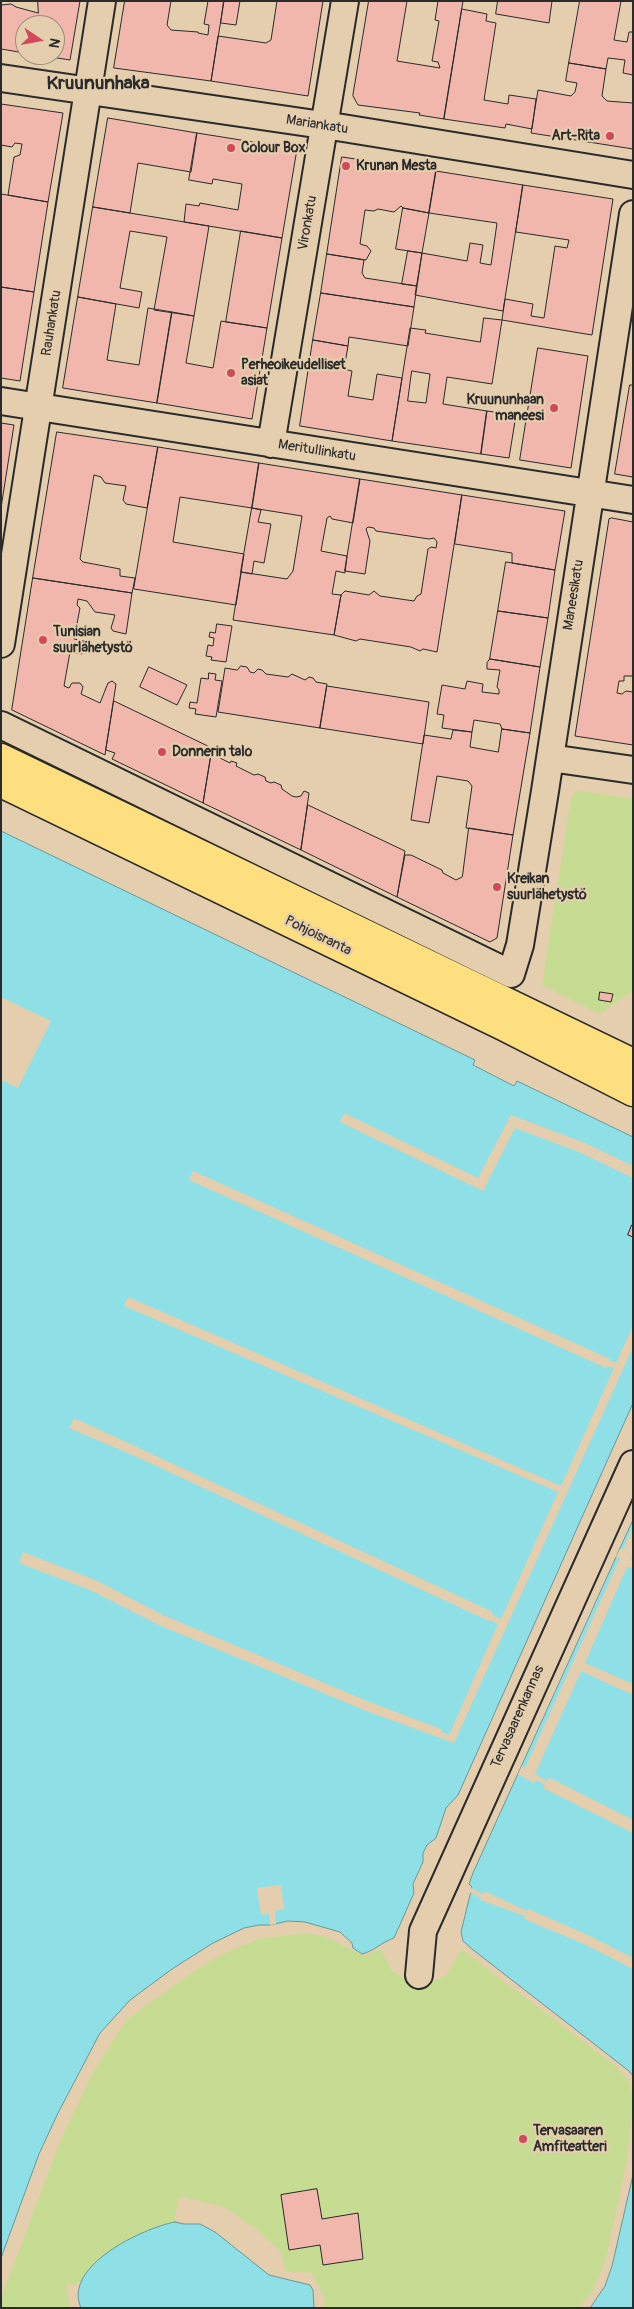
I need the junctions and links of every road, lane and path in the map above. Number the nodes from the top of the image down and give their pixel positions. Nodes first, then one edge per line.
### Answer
1 (102, 1) edge
2 (345, 1) edge
3 (1, 78) edge
4 (89, 90) junction
5 (325, 126) junction
6 (633, 175) edge
7 (633, 214) edge
8 (1, 401) edge
9 (39, 407) junction
10 (271, 444) junction
11 (590, 493) junction
12 (633, 500) edge
13 (1, 644) edge
14 (1, 725) edge
15 (1, 758) edge
16 (550, 758) junction
17 (633, 770) edge
18 (1, 783) edge
19 (633, 1063) edge
20 (633, 1092) edge
21 (633, 1464) edge
22 (419, 1975) dead end

1 - 4 street, Rauhankatu
2 - 5 street, Vironkatu
3 - 4 street, Mariankatu
4 - 5 street, Mariankatu
4 - 9 street, Rauhankatu
5 - 6 street, Mariankatu
5 - 10 street, Vironkatu
7 - 11 street, Maneesikatu
8 - 9 street, Meritullinkatu
9 - 10 street, Meritullinkatu
9 - 13 street, Rauhankatu
10 - 11 street, Meritullinkatu
11 - 12 street, Meritullinkatu
11 - 16 street, Maneesikatu
14 - 16 street, Maneesikatu
15 - 19 main road, Pohjoisranta
16 - 17 street
18 - 20 main road, Pohjoisranta
21 - 22 street, Tervasaarenkannas

